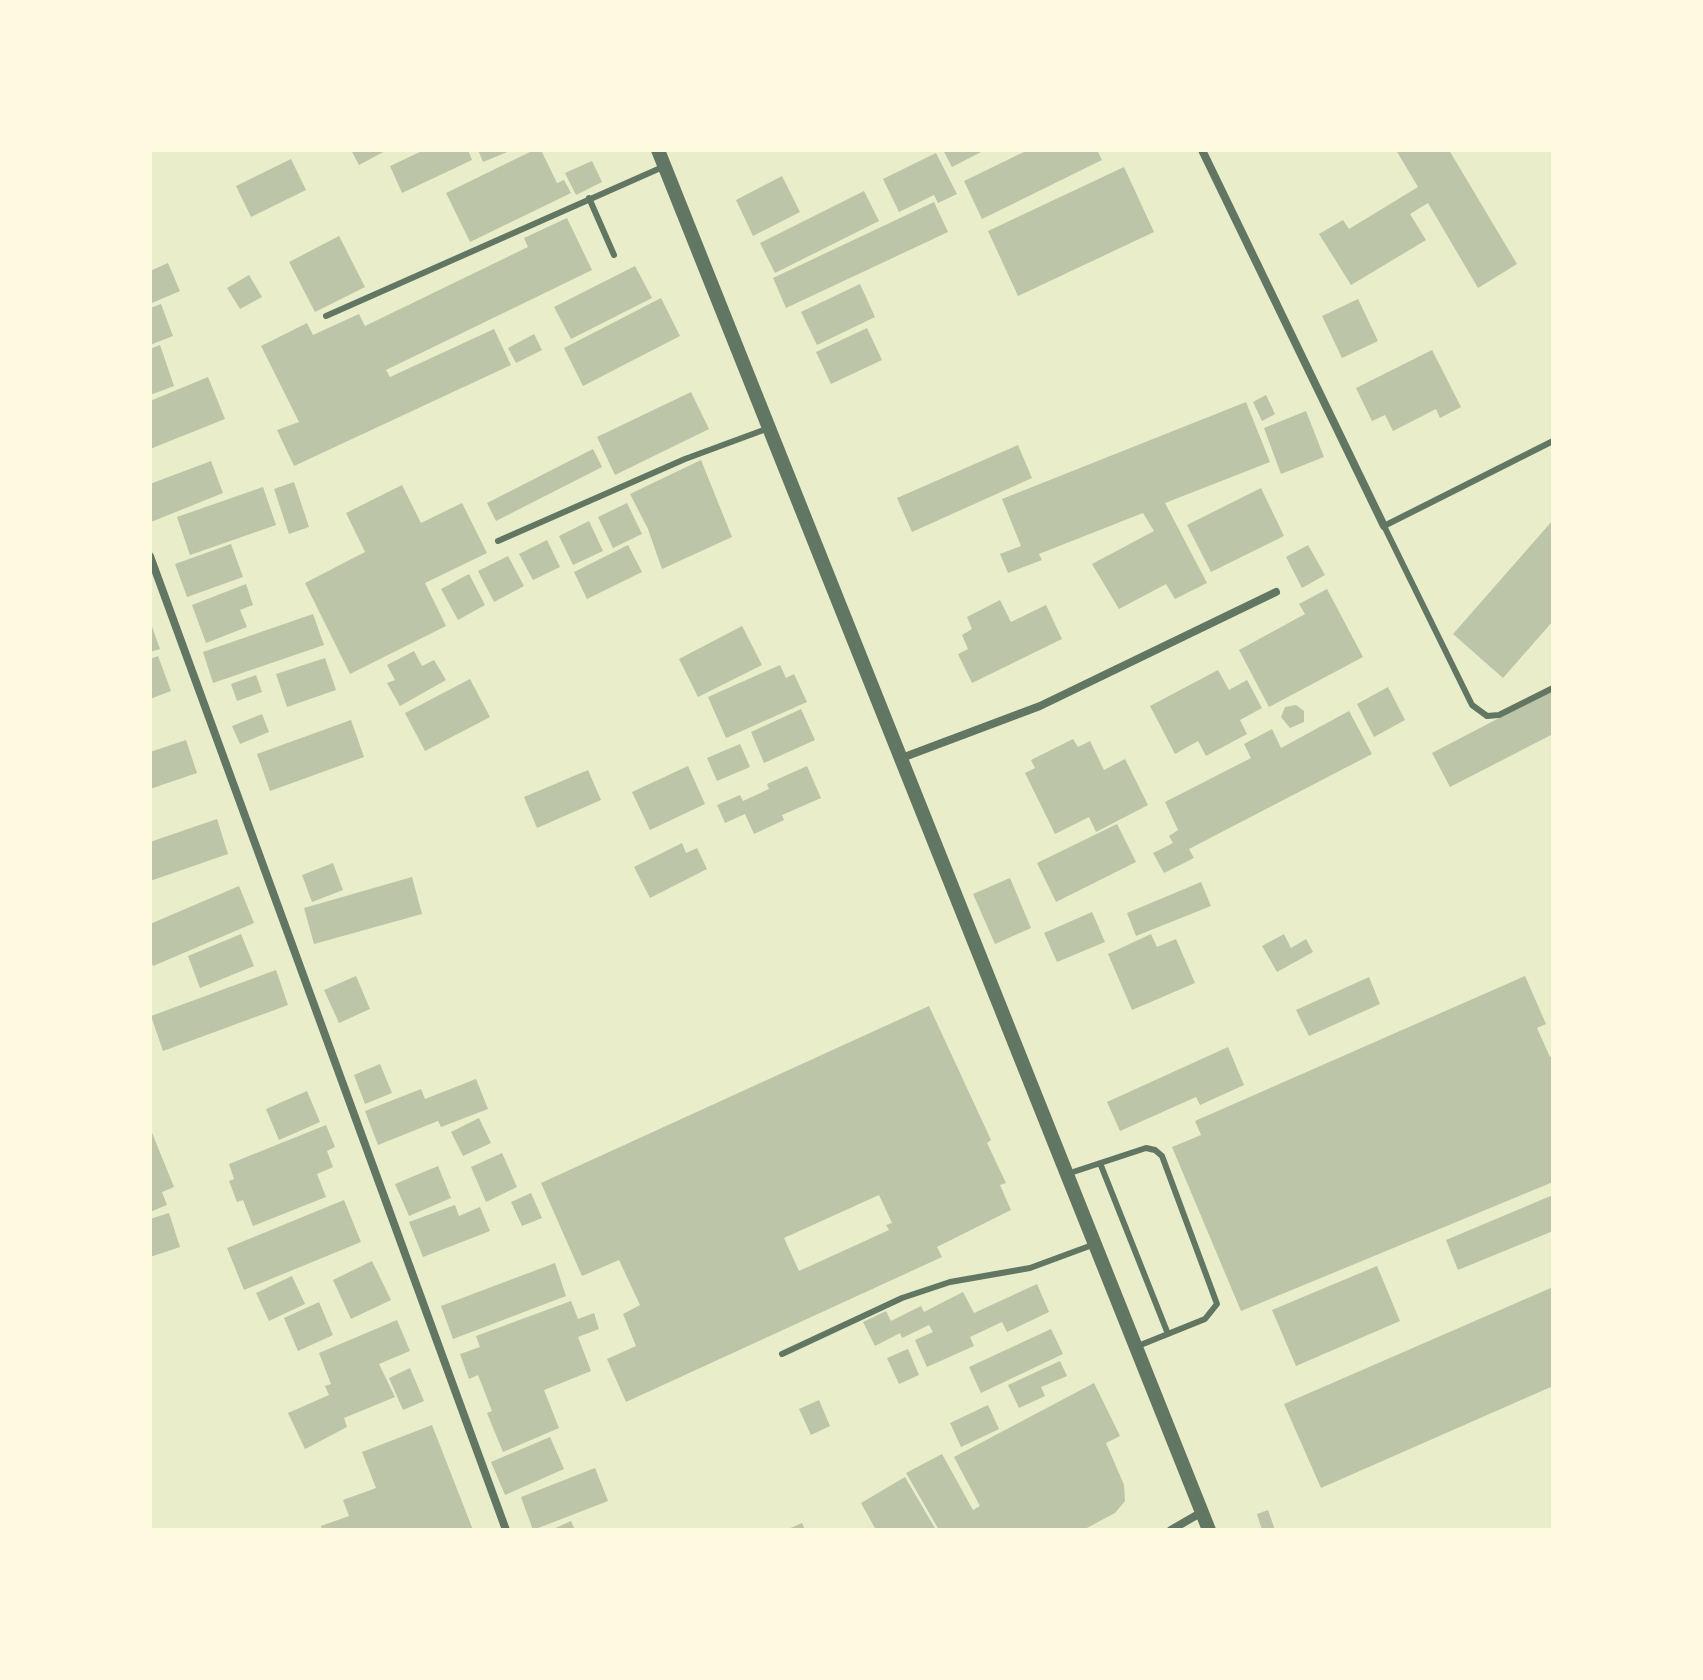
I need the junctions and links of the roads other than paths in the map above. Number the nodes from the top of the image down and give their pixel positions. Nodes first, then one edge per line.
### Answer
1 (658, 150) edge
2 (1202, 150) edge
3 (665, 166) junction
4 (589, 198) junction
5 (614, 255) dead end
6 (326, 316) dead end
7 (769, 428) junction
8 (1553, 441) edge
9 (1384, 526) junction
10 (498, 541) dead end
11 (150, 556) edge
12 (1276, 592) dead end
13 (1553, 688) edge
14 (899, 759) junction
15 (1100, 1163) junction
16 (1067, 1174) junction
17 (1095, 1244) junction
18 (1168, 1334) junction
19 (1136, 1347) junction
20 (782, 1354) dead end
21 (1202, 1512) junction
22 (506, 1530) edge
23 (1171, 1530) edge
24 (1209, 1530) edge

1 - 3 street
2 - 9 street
3 - 4 lane
3 - 7 street
4 - 5 lane
4 - 6 lane
7 - 10 lane
7 - 14 street
8 - 9 lane
9 - 13 lane
11 - 22 street
12 - 14 street
14 - 16 street
15 - 16 lane
15 - 18 lane
15 - 18 lane
16 - 17 street
17 - 19 street
17 - 20 lane
18 - 19 lane
19 - 21 street
21 - 23 street
21 - 24 street

